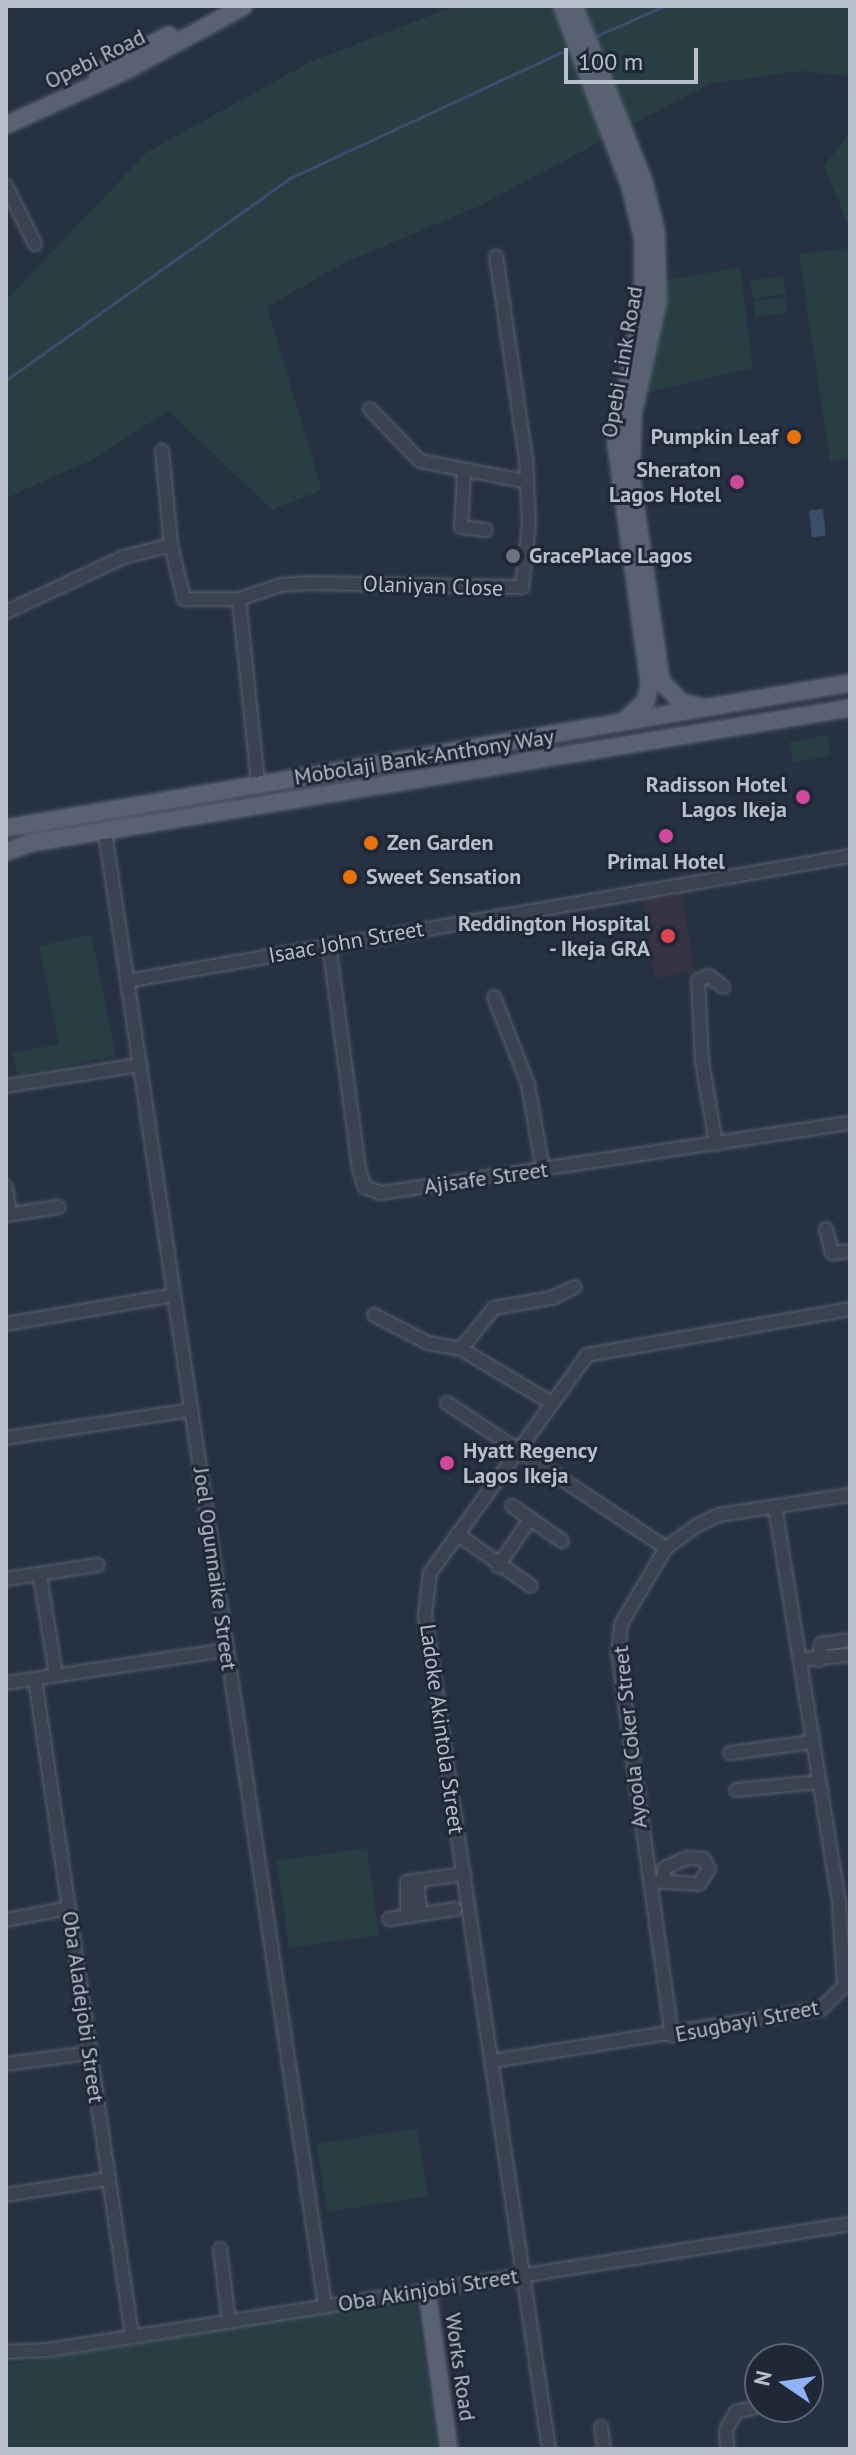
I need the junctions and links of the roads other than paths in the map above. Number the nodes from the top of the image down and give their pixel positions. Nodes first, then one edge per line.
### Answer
1 (224, 6) edge
2 (244, 6) edge
3 (562, 6) edge
4 (574, 6) edge
5 (6, 113) edge
6 (6, 125) edge
7 (636, 182) junction
8 (6, 186) edge
9 (35, 244) dead end
10 (496, 256) dead end
11 (370, 409) dead end
12 (162, 451) dead end
13 (464, 473) junction
14 (524, 481) junction
15 (486, 530) dead end
16 (171, 545) junction
17 (239, 599) junction
18 (6, 612) edge
19 (850, 683) edge
20 (707, 708) junction
21 (850, 708) edge
22 (618, 723) junction
23 (258, 784) junction
24 (6, 828) edge
25 (105, 832) junction
26 (6, 852) edge
27 (850, 856) edge
28 (329, 944) junction
29 (127, 981) junction
30 (723, 987) dead end
31 (494, 997) dead end
32 (140, 1065) junction
33 (6, 1086) edge
34 (850, 1123) edge
35 (716, 1144) junction
36 (543, 1170) junction
37 (6, 1187) edge
38 (58, 1207) dead end
39 (8, 1215) edge
40 (826, 1229) dead end
41 (850, 1251) edge
42 (575, 1287) dead end
43 (174, 1295) junction
44 (850, 1309) edge
45 (374, 1315) dead end
46 (6, 1324) edge
47 (461, 1349) junction
48 (550, 1402) junction
49 (447, 1403) dead end
50 (191, 1410) junction
51 (6, 1438) edge
52 (514, 1450) junction
53 (850, 1495) edge
54 (512, 1506) dead end
55 (775, 1506) junction
56 (531, 1518) junction
57 (457, 1534) junction
58 (562, 1541) dead end
59 (666, 1548) junction
60 (98, 1565) dead end
61 (498, 1566) junction
62 (40, 1576) junction
63 (6, 1579) edge
64 (531, 1586) dead end
65 (850, 1640) edge
66 (227, 1650) junction
67 (850, 1655) edge
68 (56, 1675) junction
69 (35, 1679) junction
70 (6, 1683) edge
71 (812, 1742) junction
72 (730, 1753) dead end
73 (819, 1782) junction
74 (736, 1790) dead end
75 (464, 1874) junction
76 (844, 1901) edge
77 (69, 1908) junction
78 (455, 1909) dead end
79 (413, 1915) junction
80 (389, 1919) dead end
81 (6, 1920) edge
82 (672, 2036) junction
83 (90, 2053) junction
84 (492, 2061) junction
85 (6, 2064) edge
86 (109, 2179) junction
87 (6, 2195) edge
88 (850, 2224) edge
89 (220, 2249) dead end
90 (525, 2274) junction
91 (427, 2291) junction
92 (325, 2306) junction
93 (229, 2321) junction
94 (132, 2335) junction
95 (6, 2352) edge
96 (744, 2410) edge
97 (601, 2427) dead end
98 (449, 2449) edge
99 (549, 2449) edge
100 (604, 2449) edge
101 (727, 2449) edge

1 - 5 main road, Opebi Road
2 - 6 main road, Opebi Road
3 - 7 main road, Opebi Link Road
4 - 7 main road, Opebi Link Road
7 - 20 main road, Opebi Link Road
7 - 22 main road, Opebi Link Road
8 - 9 street
10 - 14 street, Olaniyan Close
11 - 13 street
12 - 16 street
13 - 14 street
13 - 15 street
14 - 17 street, Olaniyan Close
16 - 17 street
16 - 18 street
17 - 23 street
19 - 20 main road, Mobolaji Bank-Anthony Way
20 - 22 main road, Mobolaji Bank-Anthony Way
21 - 25 main road, Mobolaji Bank-Anthony Way
22 - 23 main road, Mobolaji Bank-Anthony Way
23 - 24 main road, Mobolaji Bank-Anthony Way
25 - 26 main road, Mobolaji Bank-Anthony Way
25 - 29 street, Joel Ogunnaike Street
27 - 28 street, Isaac John Street
28 - 29 street, Isaac John Street
28 - 36 street, Ajisafe Street
29 - 32 street, Joel Ogunnaike Street
30 - 35 street
31 - 36 street
32 - 33 street
32 - 43 street, Joel Ogunnaike Street
34 - 35 street, Ajisafe Street
35 - 36 street, Ajisafe Street
37 - 39 street
38 - 39 street
40 - 41 street
42 - 47 street
43 - 46 street
43 - 50 street, Joel Ogunnaike Street
44 - 48 street, Ladoke Akintola Street
45 - 47 street
47 - 48 street
48 - 52 street, Ladoke Akintola Street
49 - 52 street
50 - 51 street
50 - 66 street, Joel Ogunnaike Street
52 - 57 street, Ladoke Akintola Street
52 - 59 street
53 - 55 street, Ayoola Coker Street
54 - 56 street
55 - 59 street, Ayoola Coker Street
55 - 71 street, Esugbayi Street
56 - 58 street
56 - 61 street
57 - 61 street
57 - 75 street, Ladoke Akintola Street
59 - 82 street, Ayoola Coker Street
60 - 62 street
61 - 64 street
62 - 63 street
62 - 68 street
65 - 67 street
66 - 68 street
66 - 92 street, Joel Ogunnaike Street
68 - 69 street
69 - 70 street
69 - 77 street, Oba Aladejobi Street
71 - 72 street
71 - 73 street, Esugbayi Street
73 - 74 street
73 - 76 street, Esugbayi Street
75 - 79 street
75 - 84 street, Ladoke Akintola Street
76 - 82 street, Esugbayi Street
77 - 81 street
77 - 83 street, Oba Aladejobi Street
78 - 79 street
79 - 80 street
82 - 84 street, Esugbayi Street
83 - 85 street
83 - 86 street, Oba Aladejobi Street
84 - 90 street, Ladoke Akintola Street
86 - 87 street
86 - 94 street, Oba Aladejobi Street
88 - 90 street, Oba Akinjobi Street
89 - 93 street
90 - 91 street, Oba Akinjobi Street
90 - 99 street, Ladoke Akintola Street
91 - 92 street, Oba Akinjobi Street
91 - 98 main road, Works Road
92 - 93 street, Oba Akinjobi Street
93 - 94 street, Oba Akinjobi Street
94 - 95 street, Oba Akinjobi Street
96 - 101 street
97 - 100 street

